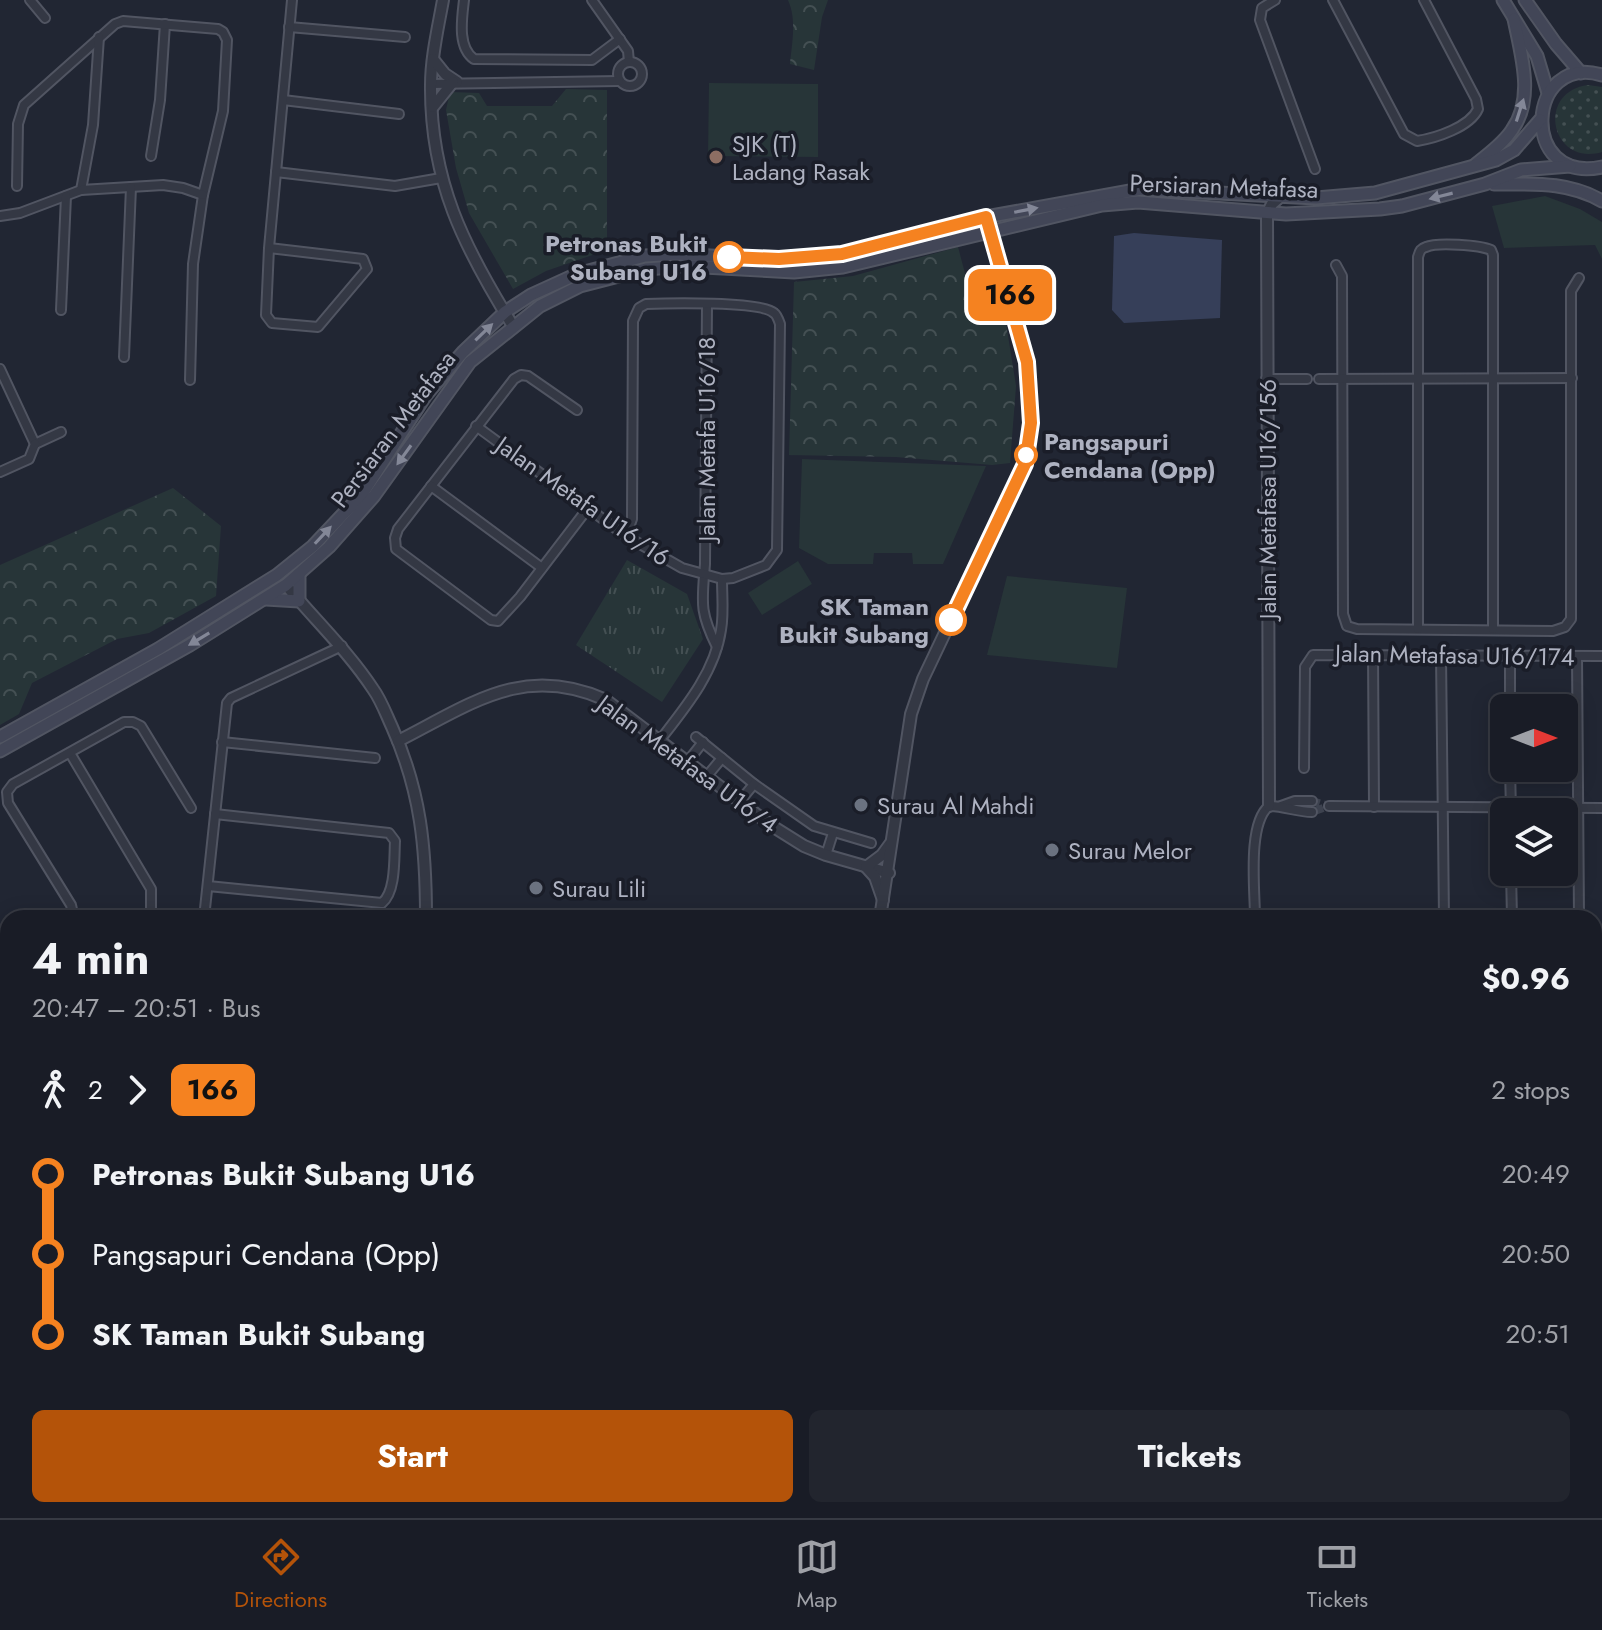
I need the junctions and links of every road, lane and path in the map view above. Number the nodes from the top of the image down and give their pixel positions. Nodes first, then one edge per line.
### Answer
1 (30, 0) edge
2 (292, 0) edge
3 (443, 0) edge
4 (464, 0) edge
5 (592, 0) edge
6 (1275, 0) edge
7 (1333, 0) edge
8 (1424, 0) edge
9 (1503, 0) edge
10 (1525, 0) edge
11 (45, 18) dead end
12 (1514, 19) junction
13 (165, 24) junction
14 (289, 27) junction
15 (99, 37) junction
16 (405, 37) dead end
17 (620, 39) junction
18 (433, 59) junction
19 (629, 62) junction
20 (1581, 73) junction
21 (1602, 75) edge
22 (619, 81) junction
23 (455, 82) junction
24 (431, 84) junction
25 (1548, 93) junction
26 (283, 100) junction
27 (432, 109) junction
28 (399, 114) dead end
29 (1540, 120) junction
30 (151, 156) dead end
31 (1570, 166) junction
32 (1472, 168) junction
33 (1597, 168) edge
34 (1315, 169) dead end
35 (276, 172) junction
36 (441, 178) junction
37 (1602, 179) edge
38 (1485, 184) junction
39 (17, 186) dead end
40 (131, 187) junction
41 (81, 190) junction
42 (203, 195) junction
43 (1257, 195) junction
44 (66, 196) junction
45 (1280, 197) junction
46 (1602, 201) edge
47 (1267, 214) junction
48 (0, 216) edge
49 (986, 217) junction
50 (990, 233) junction
51 (269, 248) junction
52 (1336, 265) dead end
53 (1579, 278) dead end
54 (707, 304) junction
55 (61, 310) dead end
56 (505, 312) junction
57 (513, 326) junction
58 (124, 357) dead end
59 (0, 369) edge
60 (1418, 378) junction
61 (1493, 378) junction
62 (1572, 378) junction
63 (1266, 379) junction
64 (1307, 379) dead end
65 (1319, 379) dead end
66 (190, 380) dead end
67 (1341, 380) junction
68 (577, 410) dead end
69 (476, 426) junction
70 (61, 432) dead end
71 (35, 444) junction
72 (0, 472) edge
73 (431, 486) junction
74 (588, 508) junction
75 (626, 536) junction
76 (542, 568) junction
77 (299, 574) junction
78 (704, 575) junction
79 (722, 579) junction
80 (263, 584) junction
81 (286, 585) junction
82 (266, 599) junction
83 (299, 601) junction
84 (721, 602) junction
85 (701, 603) junction
86 (1418, 629) junction
87 (1493, 629) junction
88 (342, 646) junction
89 (717, 647) junction
90 (1373, 654) junction
91 (1441, 655) junction
92 (1510, 655) junction
93 (1577, 656) junction
94 (1602, 656) edge
95 (1510, 694) edge
96 (0, 737) edge
97 (660, 740) junction
98 (398, 741) junction
99 (222, 742) junction
100 (0, 751) edge
101 (70, 753) junction
102 (375, 758) dead end
103 (722, 758) junction
104 (688, 761) junction
105 (1304, 768) dead end
106 (707, 776) junction
107 (754, 784) junction
108 (740, 801) junction
109 (1312, 801) dead end
110 (1269, 806) junction
111 (1281, 806) junction
112 (1329, 806) dead end
113 (1374, 807) junction
114 (191, 808) dead end
115 (1443, 808) junction
116 (1579, 808) junction
117 (1602, 808) edge
118 (1490, 809) edge
119 (1312, 812) dead end
120 (215, 814) junction
121 (833, 833) junction
122 (893, 839) junction
123 (871, 843) dead end
124 (826, 855) junction
125 (866, 867) junction
126 (889, 873) junction
127 (208, 886) junction
128 (1511, 886) edge
129 (884, 902) junction
130 (72, 910) edge
131 (152, 910) edge
132 (205, 910) edge
133 (426, 910) edge
134 (882, 910) edge
135 (1255, 910) edge
136 (1444, 910) edge
137 (1512, 910) edge
138 (1579, 910) edge

1 - 11 street
2 - 14 street
3 - 18 street
4 - 17 street
5 - 17 street
6 - 34 street
7 - 8 street
9 - 12 main road
10 - 20 main road
12 - 25 main road
32 -> 12 main road
13 - 15 street
13 - 30 street
13 - 42 street
14 - 16 street
14 - 26 street
15 - 39 street
15 - 41 street
17 - 19 street
18 - 23 street
18 - 24 street
19 - 22 street
19 - 22 street
20 - 21 main road
20 - 25 main road
22 - 23 street
23 - 24 street
23 - 27 street
24 - 27 street
25 - 29 main road
26 - 28 street
26 - 35 street
27 - 36 street
29 - 31 main road
29 - 32 main road, Persiaran Metafasa
31 - 33 main road, Persiaran Metafasa
31 - 38 main road, Persiaran Metafasa
32 - 45 main road, Persiaran Metafasa
33 - 37 main road
35 - 36 street
35 - 51 street
36 - 56 street
38 - 46 main road
38 -> 47 main road, Persiaran Metafasa
40 - 41 street
40 - 42 street
40 - 58 street
41 - 44 street
42 - 66 street
43 - 45 main road, Persiaran Metafasa
43 - 47 street
49 -> 43 main road, Persiaran Metafasa
44 - 48 street
44 - 55 street
45 - 47 street
47 - 50 main road, Persiaran Metafasa
47 - 63 street, Jalan Metafasa U16/156
49 - 50 street
49 - 56 main road, Persiaran Metafasa
50 - 57 main road, Persiaran Metafasa
50 - 122 street
51 - 51 street
52 - 67 street
53 - 62 street
54 - 75 street
54 - 78 street, Jalan Metafa U16/18
54 - 79 street, Jalan Metafa U16/16
56 - 57 street
80 -> 56 main road, Persiaran Metafasa
57 -> 77 main road, Persiaran Metafasa
59 - 71 street
60 - 61 street
60 - 61 street
60 - 67 street
60 - 86 street
61 - 62 street
61 - 87 street
62 - 87 street
63 - 64 street
63 - 110 street, Jalan Metafasa U16/156
65 - 67 street
67 - 86 street
68 - 69 street
69 - 73 street
69 - 74 street, Jalan Metafa U16/16
70 - 71 street
71 - 72 street
73 - 76 street
73 - 76 street
74 - 75 street, Jalan Metafa U16/16
74 - 76 street
75 - 78 street, Jalan Metafa U16/16
77 - 81 main road, Persiaran Metafasa
77 - 83 main road
78 - 79 street, Jalan Metafa U16/16
78 - 85 street, Jalan Metafa U16/18
79 - 84 street
80 - 81 main road
80 - 96 main road, Persiaran Metafasa
81 - 82 main road, Persiaran Metafasa
81 - 83 street
82 - 83 main road
82 -> 100 main road, Persiaran Metafasa
83 - 88 street
84 - 85 street
84 - 89 street
85 - 89 street
86 - 87 street
88 - 98 street
88 - 99 street
89 - 97 street
90 - 91 street, Jalan Metafasa U16/174
90 - 105 street, Jalan Metafasa U16/174
90 - 113 street
91 - 92 street, Jalan Metafasa U16/174
91 - 115 street
92 - 93 street, Jalan Metafasa U16/174
92 - 95 street
93 - 94 street, Jalan Metafasa U16/174
93 - 116 street
97 - 98 street, Jalan Metafasa U16/4
97 - 104 street, Jalan Metafasa U16/4
98 - 133 street
99 - 102 street
99 - 120 street
101 - 114 street
101 - 130 street
101 - 131 street
103 - 104 street, Jalan Metafasa U16/4
103 - 106 street
103 - 107 street, Jalan Metafasa U16/4
104 - 106 street, Jalan Metafasa U16/4
106 - 108 street, Jalan Metafasa U16/4
107 - 108 street
107 - 121 street, Jalan Metafasa U16/4
108 - 124 street, Jalan Metafasa U16/4
109 - 111 street
110 - 111 street
110 - 135 street
111 - 119 street
112 - 113 street
113 - 115 street
115 - 118 street
115 - 136 street
116 - 117 street
116 - 138 street
120 - 127 street
120 - 127 street
121 - 123 street, Jalan Metafasa U16/4
121 - 124 street
122 - 125 street
122 - 126 street
124 - 125 street, Jalan Metafasa U16/4
125 - 126 street, Jalan Metafasa U16/4
125 - 129 street
126 - 129 street
127 - 132 street
128 - 137 street
129 - 134 street

